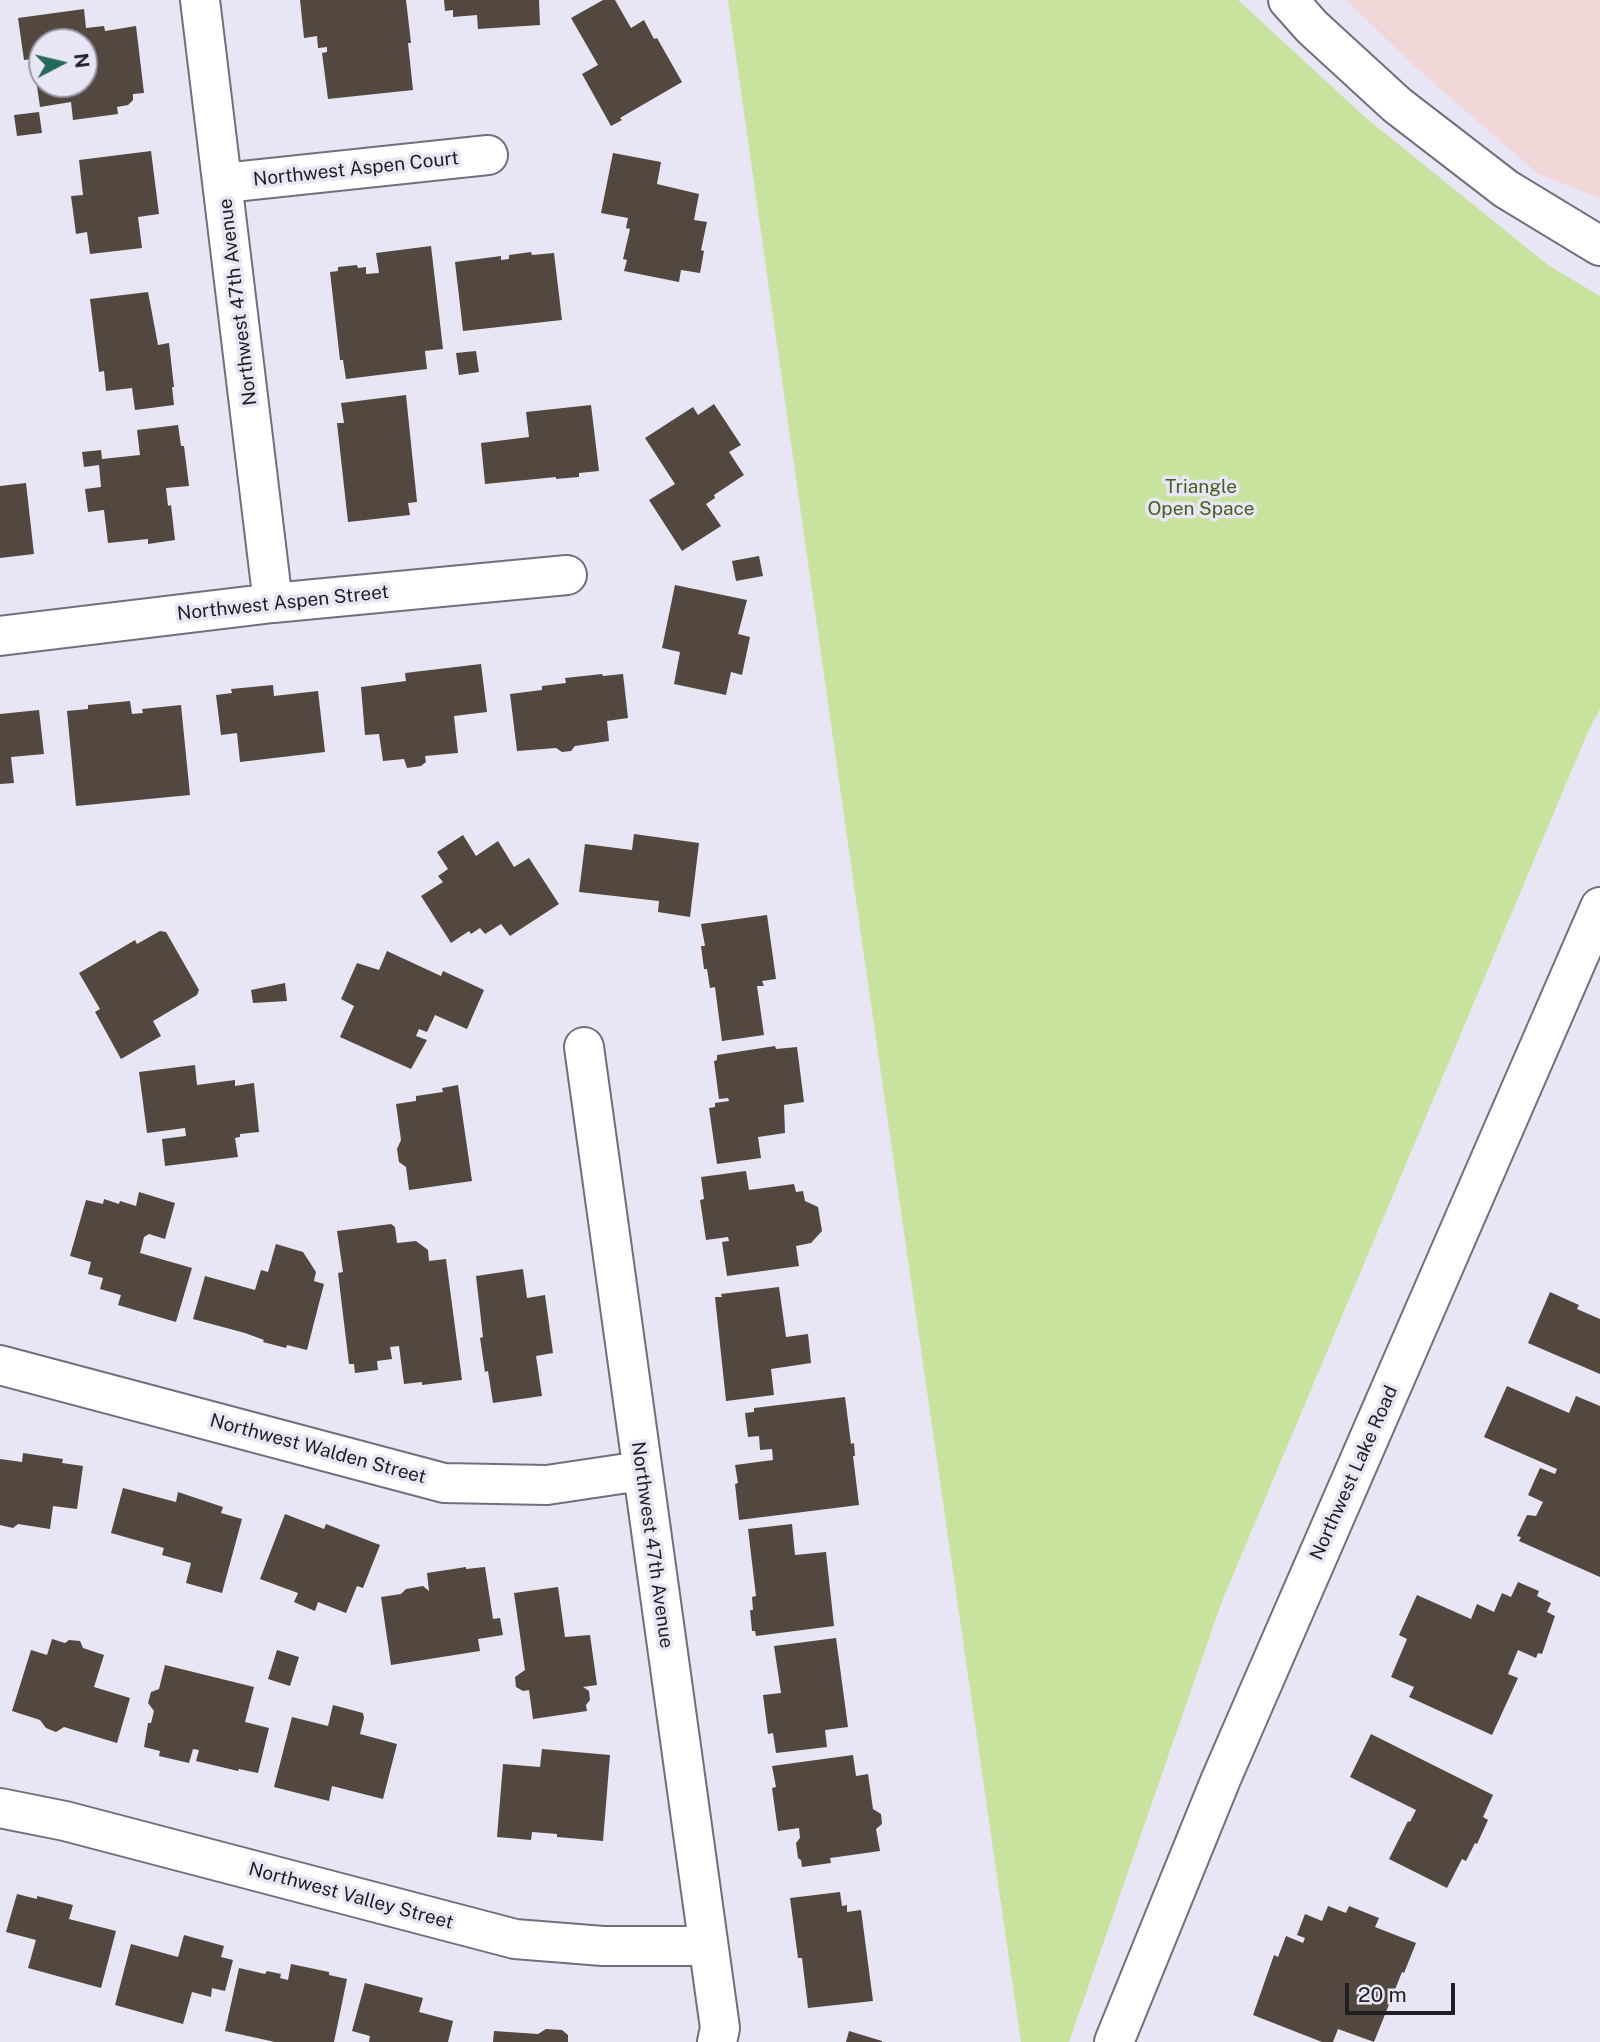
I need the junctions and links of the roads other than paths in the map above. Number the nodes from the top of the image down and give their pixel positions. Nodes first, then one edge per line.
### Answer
1 (200, 0) edge
2 (1288, 0) edge
3 (488, 155) dead end
4 (224, 183) junction
5 (1600, 246) edge
6 (567, 575) dead end
7 (273, 603) junction
8 (0, 636) edge
9 (1600, 907) edge
10 (584, 1047) dead end
11 (0, 1365) edge
12 (641, 1471) junction
13 (0, 1808) edge
14 (707, 1946) junction
15 (718, 2042) edge
16 (1114, 2042) edge

1 - 4 street, Northwest 47th Avenue
2 - 5 street
3 - 4 street, Northwest Aspen Court
4 - 7 street, Northwest 47th Avenue
6 - 7 street, Northwest Aspen Street
7 - 8 street, Northwest Aspen Street
9 - 16 street, Northwest Lake Road
10 - 12 street, Northwest 47th Avenue
11 - 12 street, Northwest Walden Street
12 - 14 street, Northwest 47th Avenue
13 - 14 street, Northwest Valley Street
14 - 15 street, Northwest 47th Avenue

